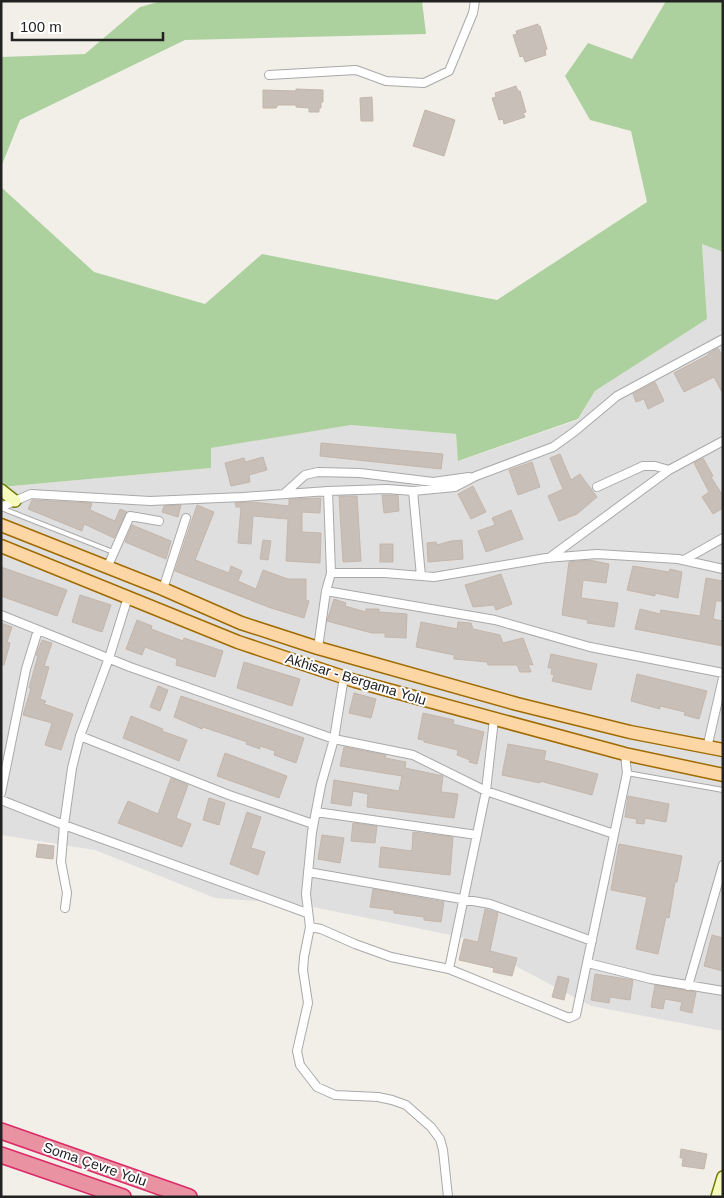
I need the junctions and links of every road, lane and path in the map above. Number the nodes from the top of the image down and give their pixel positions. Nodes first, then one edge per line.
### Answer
1 (476, 1) edge
2 (269, 75) dead end
3 (723, 338) edge
4 (723, 441) edge
5 (669, 470) junction
6 (476, 476) junction
7 (597, 487) dead end
8 (1, 490) edge
9 (328, 491) junction
10 (413, 491) junction
11 (285, 493) junction
12 (1, 494) edge
13 (15, 501) junction
14 (1, 507) edge
15 (186, 518) dead end
16 (159, 521) dead end
17 (1, 525) edge
18 (723, 538) edge
19 (1, 546) edge
20 (114, 553) junction
21 (549, 558) junction
22 (684, 560) junction
23 (108, 568) junction
24 (723, 568) edge
25 (331, 574) junction
26 (421, 576) junction
27 (162, 589) junction
28 (326, 591) junction
29 (128, 598) junction
30 (1, 615) edge
31 (38, 630) junction
32 (318, 648) junction
33 (109, 658) junction
34 (723, 673) edge
35 (344, 677) junction
36 (723, 678) edge
37 (494, 719) junction
38 (80, 736) junction
39 (334, 739) junction
40 (707, 748) junction
41 (723, 750) edge
42 (625, 754) junction
43 (627, 773) junction
44 (723, 775) edge
45 (723, 790) edge
46 (486, 791) junction
47 (1, 793) edge
48 (1, 800) edge
49 (316, 812) junction
50 (313, 824) junction
51 (64, 825) junction
52 (614, 834) junction
53 (477, 835) junction
54 (723, 865) edge
55 (308, 872) junction
56 (464, 899) junction
57 (65, 908) dead end
58 (307, 913) junction
59 (310, 927) junction
60 (592, 941) junction
61 (588, 962) junction
62 (449, 969) junction
63 (688, 986) junction
64 (723, 991) edge
65 (1, 1131) edge
66 (1, 1155) edge
67 (723, 1176) edge
68 (123, 1197) edge
69 (190, 1197) edge
70 (448, 1197) edge
71 (717, 1197) edge

1 - 2 street
3 - 6 street
4 - 5 street
5 - 7 street
5 - 21 street
6 - 10 street
6 - 11 street
8 - 13 main road
9 - 10 street
9 - 11 street
9 - 25 street
10 - 26 street
11 - 13 street
12 - 13 street
13 - 14 street
14 - 20 lane
15 - 27 street
16 - 20 street
17 - 23 main road, Akhisar - Bergama Yolu
18 - 22 street
19 - 29 main road, Akhisar - Bergama Yolu
20 - 23 street
21 - 22 street
21 - 26 street
22 - 24 street
23 - 27 main road, Akhisar - Bergama Yolu
25 - 26 street
25 - 28 street
27 - 32 main road, Akhisar - Bergama Yolu
28 - 32 street
28 - 34 street
29 - 33 street
29 - 35 main road, Akhisar - Bergama Yolu
30 - 31 street
31 - 33 street
31 - 47 street
32 - 40 main road, Akhisar - Bergama Yolu
33 - 38 street
33 - 39 street
35 - 37 main road, Akhisar - Bergama Yolu
35 - 39 street
36 - 40 street
37 - 42 main road, Akhisar - Bergama Yolu
37 - 46 street
38 - 50 street
38 - 51 street
39 - 46 street
39 - 49 street
40 - 41 main road, Akhisar - Bergama Yolu
42 - 43 street
42 - 44 main road, Akhisar - Bergama Yolu
43 - 45 lane
43 - 52 street
46 - 52 street
46 - 53 street
48 - 51 street
49 - 50 street
49 - 53 street
50 - 55 street
51 - 57 street
51 - 58 street
52 - 60 street
53 - 56 street
54 - 63 street
55 - 56 street
55 - 58 street
56 - 60 street
56 - 62 street
58 - 59 street
59 - 62 street
59 - 70 street
60 - 61 street
61 - 62 street
61 - 63 street
63 - 64 street
65 - 69 highway, Soma Çevre Yolu
66 - 68 highway, Soma Çevre Yolu
67 - 71 main road

